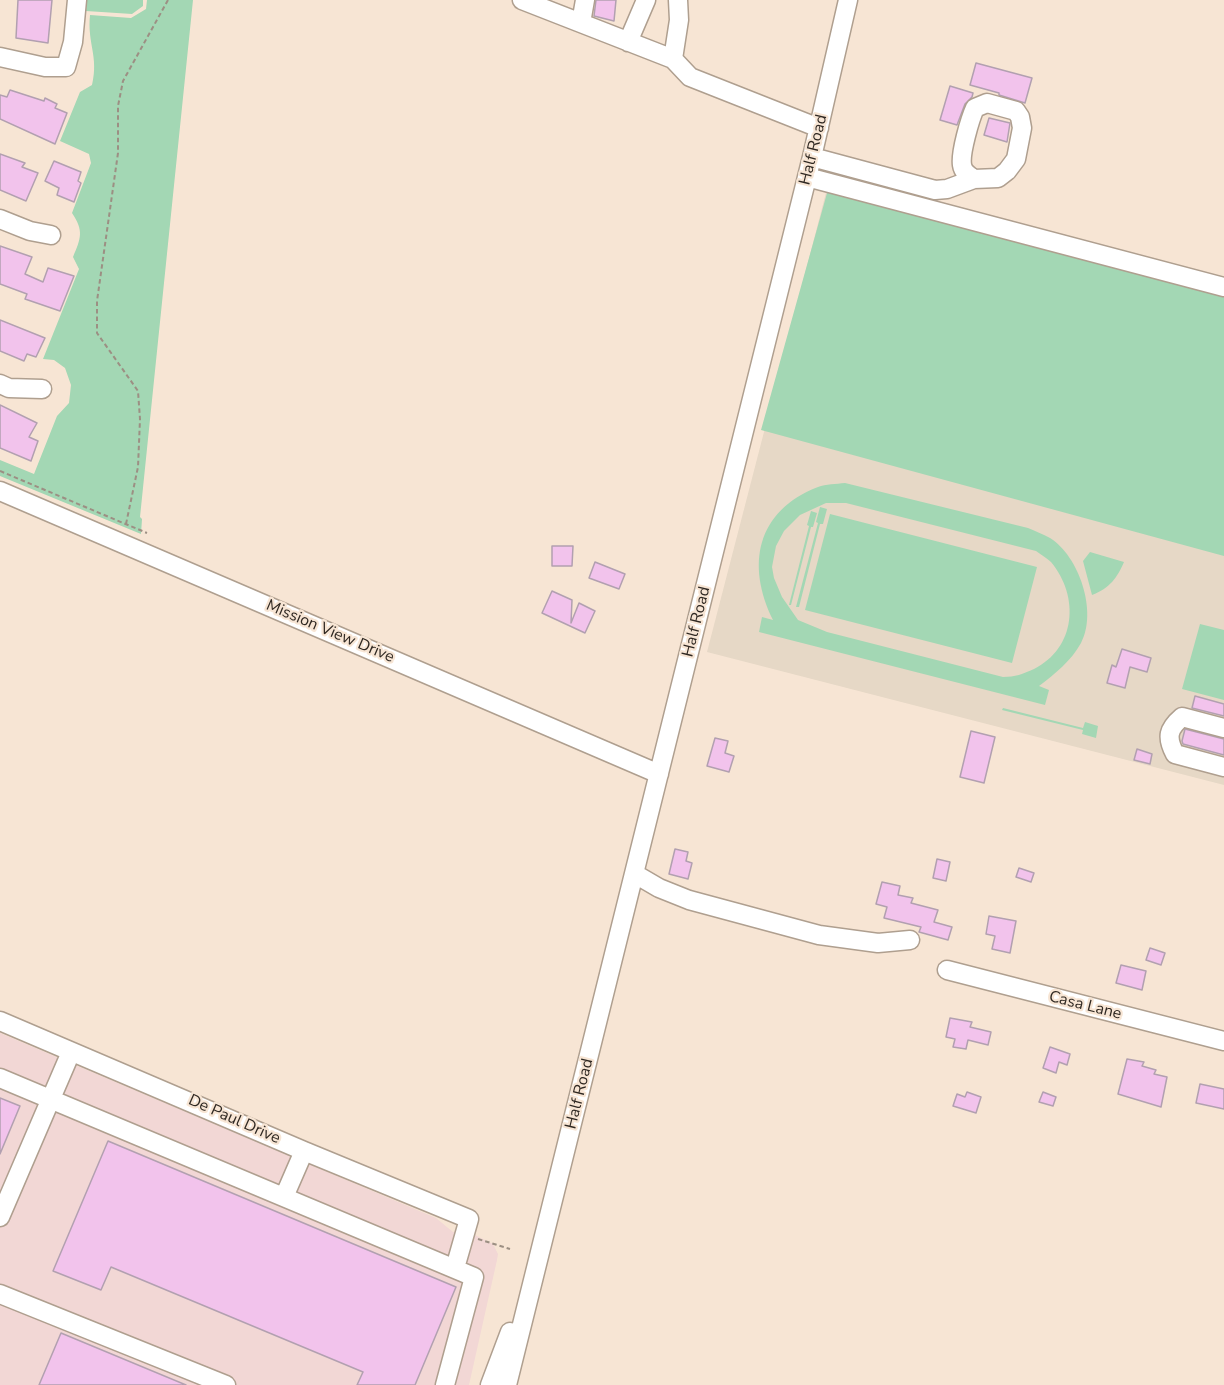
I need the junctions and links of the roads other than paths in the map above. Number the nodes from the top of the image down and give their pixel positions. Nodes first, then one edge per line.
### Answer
1 (76, 0) edge
2 (522, 0) edge
3 (585, 0) edge
4 (646, 0) edge
5 (678, 0) edge
6 (848, 0) edge
7 (580, 23) junction
8 (628, 42) junction
9 (0, 57) edge
10 (673, 59) junction
11 (819, 128) junction
12 (812, 157) junction
13 (807, 177) junction
14 (974, 179) dead end
15 (0, 219) edge
16 (51, 235) dead end
17 (1224, 287) edge
18 (0, 384) edge
19 (42, 389) dead end
20 (0, 491) edge
21 (1224, 728) edge
22 (1224, 767) edge
23 (659, 774) junction
24 (635, 874) junction
25 (910, 940) dead end
26 (947, 970) dead end
27 (0, 1021) edge
28 (1224, 1041) edge
29 (71, 1052) junction
30 (0, 1078) edge
31 (50, 1099) junction
32 (304, 1151) junction
33 (284, 1197) junction
34 (0, 1217) edge
35 (543, 1243) junction
36 (455, 1268) junction
37 (0, 1294) edge
38 (226, 1385) edge
39 (446, 1385) edge
40 (490, 1385) edge
41 (507, 1385) edge

1 - 9 street
2 - 7 street
3 - 7 street
4 - 8 street
5 - 10 street
6 - 11 street, Half Road
7 - 8 street
8 - 10 street
10 - 11 street
11 - 12 street, Half Road
12 - 13 street, Half Road
12 - 14 street
13 - 17 street
13 - 23 street, Half Road
15 - 16 street
18 - 19 street
20 - 23 street, Mission View Drive
21 - 22 street
23 - 24 street, Half Road
24 - 25 street
24 - 35 street, Half Road
26 - 28 street, Casa Lane
27 - 29 street, De Paul Drive
29 - 31 street
29 - 32 street, De Paul Drive
30 - 31 street
31 - 33 street
31 - 34 street
32 - 33 street
32 - 36 street, De Paul Drive
33 - 36 street
35 - 40 street, Half Road
35 - 41 street, Half Road
36 - 39 street
37 - 38 street

